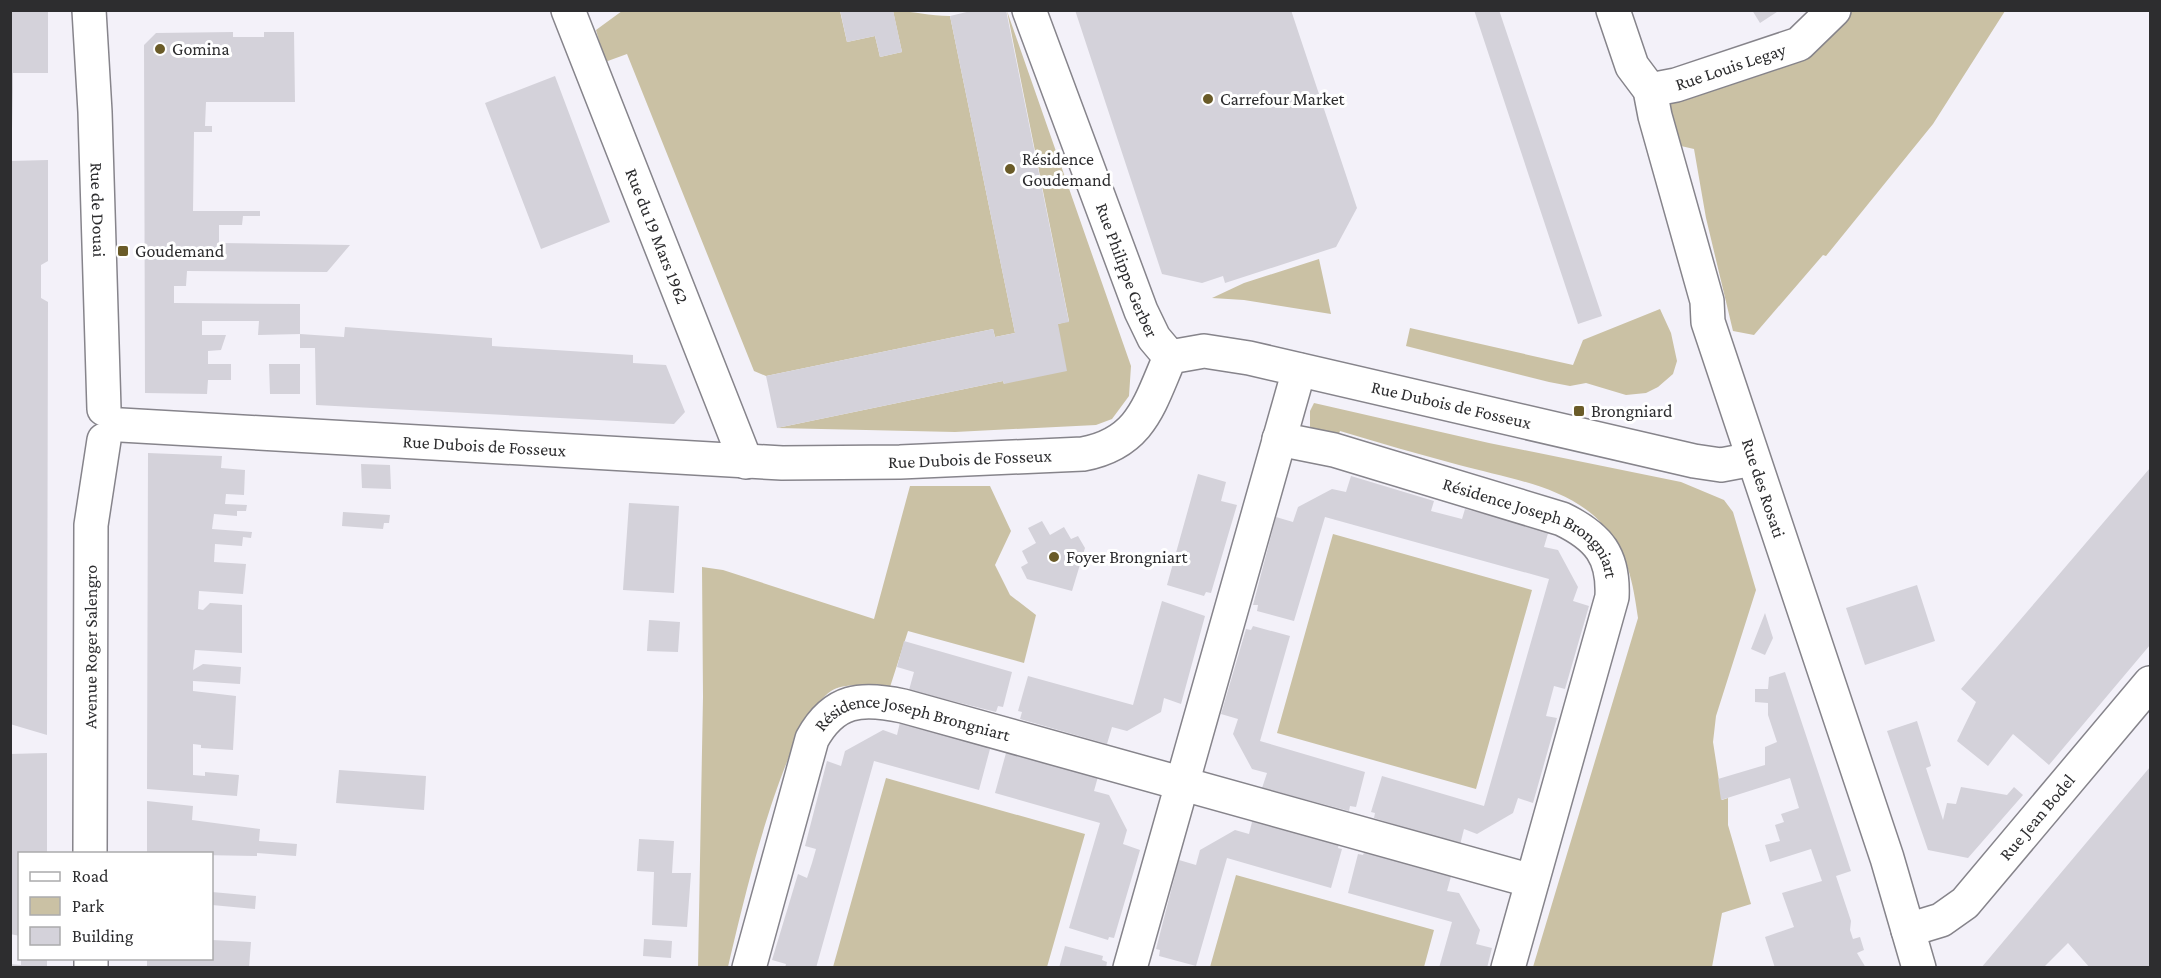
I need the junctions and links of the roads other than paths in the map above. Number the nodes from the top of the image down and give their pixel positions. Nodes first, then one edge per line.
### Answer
1 (89, 10) edge
2 (568, 10) edge
3 (1029, 10) edge
4 (1613, 10) edge
5 (1834, 10) edge
6 (1650, 90) junction
7 (1170, 357) junction
8 (1299, 370) junction
9 (110, 425) junction
10 (1279, 439) junction
11 (1753, 459) junction
12 (746, 462) junction
13 (2151, 683) edge
14 (1181, 783) junction
15 (90, 852) edge
16 (1532, 881) junction
17 (1908, 930) junction
18 (749, 968) edge
19 (1130, 968) edge
20 (1508, 968) edge
21 (1919, 968) edge

1 - 9 street, Rue de Douai
2 - 12 street, Rue du 19 Mars 1962
3 - 7 street, Rue Philippe Gerber
4 - 6 street, Rue des Rosati
5 - 6 street, Rue Louis Legay
6 - 11 street, Rue des Rosati
7 - 8 street, Rue Dubois de Fosseux
7 - 12 street, Rue Dubois de Fosseux
8 - 10 street
8 - 11 street, Rue Dubois de Fosseux
9 - 12 street, Rue Dubois de Fosseux
9 - 15 street, Avenue Roger Salengro
10 - 14 street
10 - 16 street, Résidence Joseph Brongniart
11 - 17 street, Rue des Rosati
13 - 17 street, Rue Jean Bodel
14 - 16 street, Résidence Joseph Brongniart
14 - 18 street, Résidence Joseph Brongniart
14 - 19 street
16 - 20 street, Résidence Joseph Brongniart
17 - 21 street, Rue des Rosati

